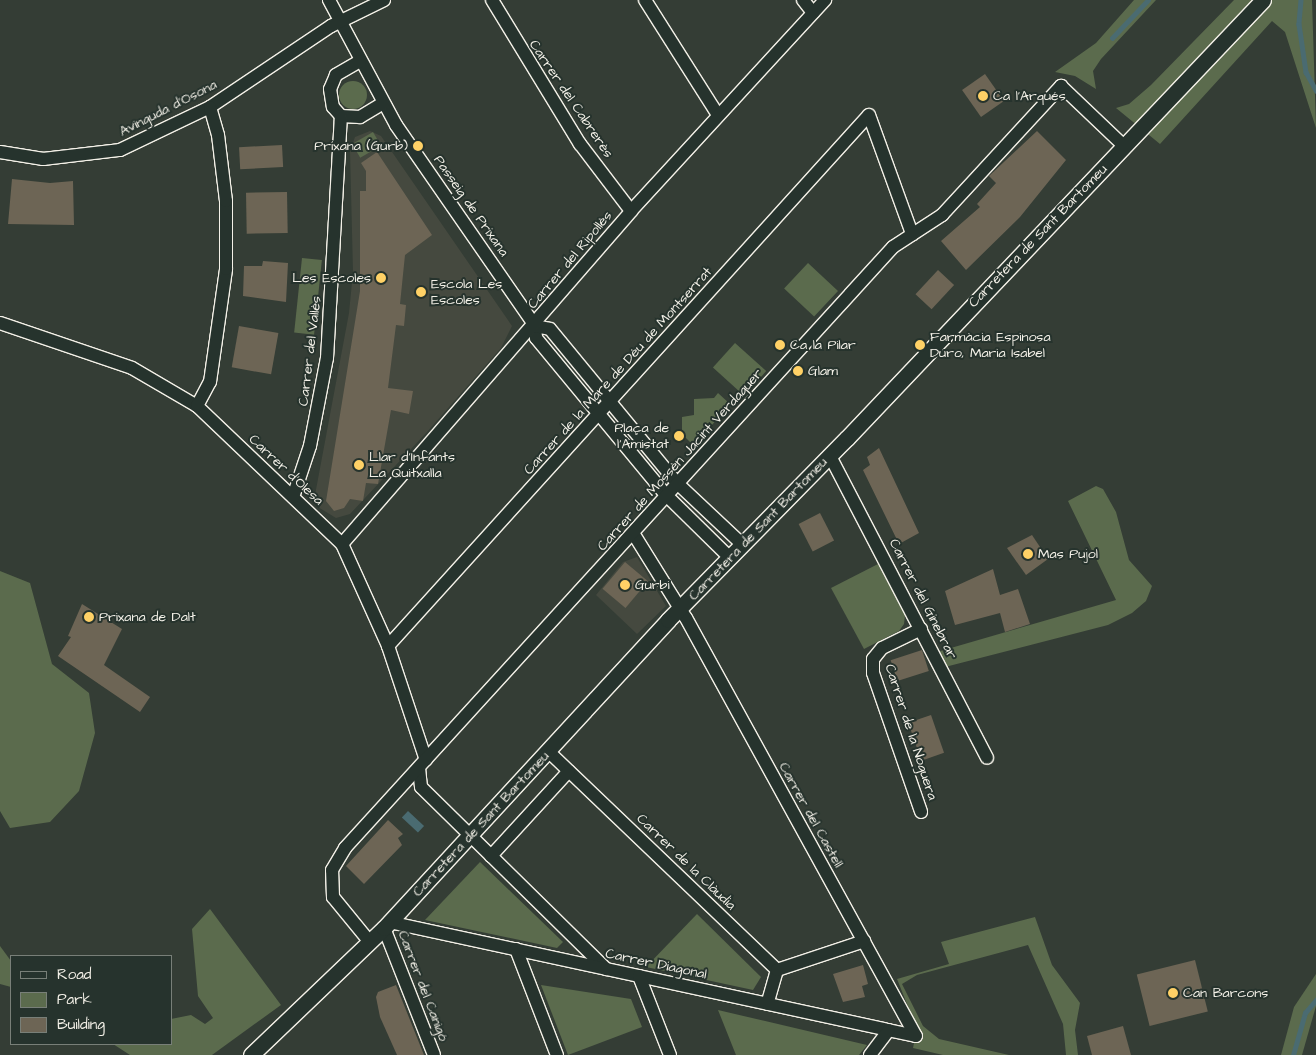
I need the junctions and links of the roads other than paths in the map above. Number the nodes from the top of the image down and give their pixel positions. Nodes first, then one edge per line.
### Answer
1 (328, 0) edge
2 (384, 0) edge
3 (492, 0) edge
4 (645, 0) edge
5 (802, 0) edge
6 (825, 0) edge
7 (1263, 0) edge
8 (813, 14) junction
9 (341, 22) junction
10 (360, 61) junction
11 (383, 103) junction
12 (210, 107) junction
13 (718, 114) junction
14 (342, 116) junction
15 (1124, 146) junction
16 (0, 152) edge
17 (631, 211) junction
18 (912, 234) junction
19 (0, 324) edge
20 (535, 326) junction
21 (610, 402) junction
22 (197, 406) junction
23 (598, 416) junction
24 (830, 456) junction
25 (677, 483) junction
26 (666, 495) junction
27 (293, 497) junction
28 (633, 533) junction
29 (342, 544) junction
30 (743, 545) junction
31 (730, 558) junction
32 (680, 608) junction
33 (921, 629) junction
34 (388, 646) junction
35 (549, 752) junction
36 (987, 758) dead end
37 (423, 764) junction
38 (569, 772) junction
39 (921, 812) dead end
40 (470, 836) junction
41 (491, 856) junction
42 (386, 925) junction
43 (369, 941) junction
44 (864, 941) junction
45 (516, 950) junction
46 (606, 969) junction
47 (777, 970) junction
48 (639, 976) junction
49 (767, 1004) junction
50 (889, 1030) junction
51 (916, 1036) joint
52 (251, 1055) edge
53 (434, 1055) edge
54 (556, 1055) edge
55 (670, 1055) edge
56 (870, 1055) edge

1 - 9 street
2 - 9 street, Avinguda d'Osona
3 - 17 street, Carrer del Cabrerès
4 - 13 street
5 - 8 street
6 - 8 street, Carrer del Ripollès
7 - 15 street, Carretera de Sant Bartomeu
8 - 13 street, Carrer del Ripollès
9 - 10 street
9 - 12 street, Avinguda d'Osona
10 - 11 street, Passeig de Prixana
10 - 14 street
11 - 14 street
11 - 20 street, Passeig de Prixana
12 - 16 street, Avinguda d'Osona
12 - 22 street
13 - 17 street, Carrer del Ripollès
14 - 27 street, Carrer del Vallès
15 - 18 street, Carrer de Mossèn Jacint Verdaguer
15 - 24 street, Carretera de Sant Bartomeu
17 - 20 street, Carrer del Ripollès
18 - 21 street, Carrer de la Mare de Déu de Montserrat
18 - 25 street, Carrer de Mossèn Jacint Verdaguer
19 - 22 street, Carrer d'Olesa
20 - 21 street, Passeig de Prixana
20 - 23 street, Passeig de Prixana
20 - 29 street, Carrer del Ripollès
21 - 23 street, Carrer de la Mare de Déu de Montserrat
21 - 25 street, Passeig de Prixana
22 - 27 street, Carrer d'Olesa
23 - 26 street, Passeig de Prixana
23 - 34 street, Carrer de la Mare de Déu de Montserrat
24 - 30 street, Carretera de Sant Bartomeu
24 - 33 street, Carrer del Ginebrar
25 - 26 street, Carrer de Mossèn Jacint Verdaguer
25 - 30 street, Passeig de Prixana
26 - 28 street, Carrer de Mossèn Jacint Verdaguer
26 - 31 street, Passeig de Prixana
27 - 29 street, Carrer d'Olesa
28 - 32 street
28 - 37 street, Carrer de Mossèn Jacint Verdaguer
29 - 34 street, Carrer d'Olesa
30 - 31 street, Carretera de Sant Bartomeu
31 - 32 street, Carretera de Sant Bartomeu
32 - 35 street, Carretera de Sant Bartomeu
32 - 44 street, Carrer del Castell
33 - 36 street, Carrer del Ginebrar
33 - 39 street, Carrer de la Noguera
34 - 37 street, Carrer d'Olesa
35 - 38 street, Carrer de la Clàudia
35 - 40 street, Carretera de Sant Bartomeu
37 - 40 street, Carrer d'Olesa
37 - 43 street, Carrer de Mossèn Jacint Verdaguer
38 - 41 street
38 - 47 street, Carrer de la Clàudia
40 - 41 street, Carrer d'Olesa
40 - 42 street, Carretera de Sant Bartomeu
41 - 46 street, Carrer d'Olesa
42 - 43 street, Carretera de Sant Bartomeu
42 - 45 street, Carrer Diagonal
42 - 53 street, Carrer del Canigó
43 - 52 street, Carretera de Sant Bartomeu
44 - 47 street
44 - 51 street, Carrer del Castell
45 - 46 street, Carrer Diagonal
45 - 54 street
46 - 48 street, Carrer Diagonal
47 - 49 street
48 - 49 street, Carrer Diagonal
48 - 55 street
49 - 50 street, Carrer Diagonal
50 - 51 street, Carrer Diagonal
50 - 56 street

